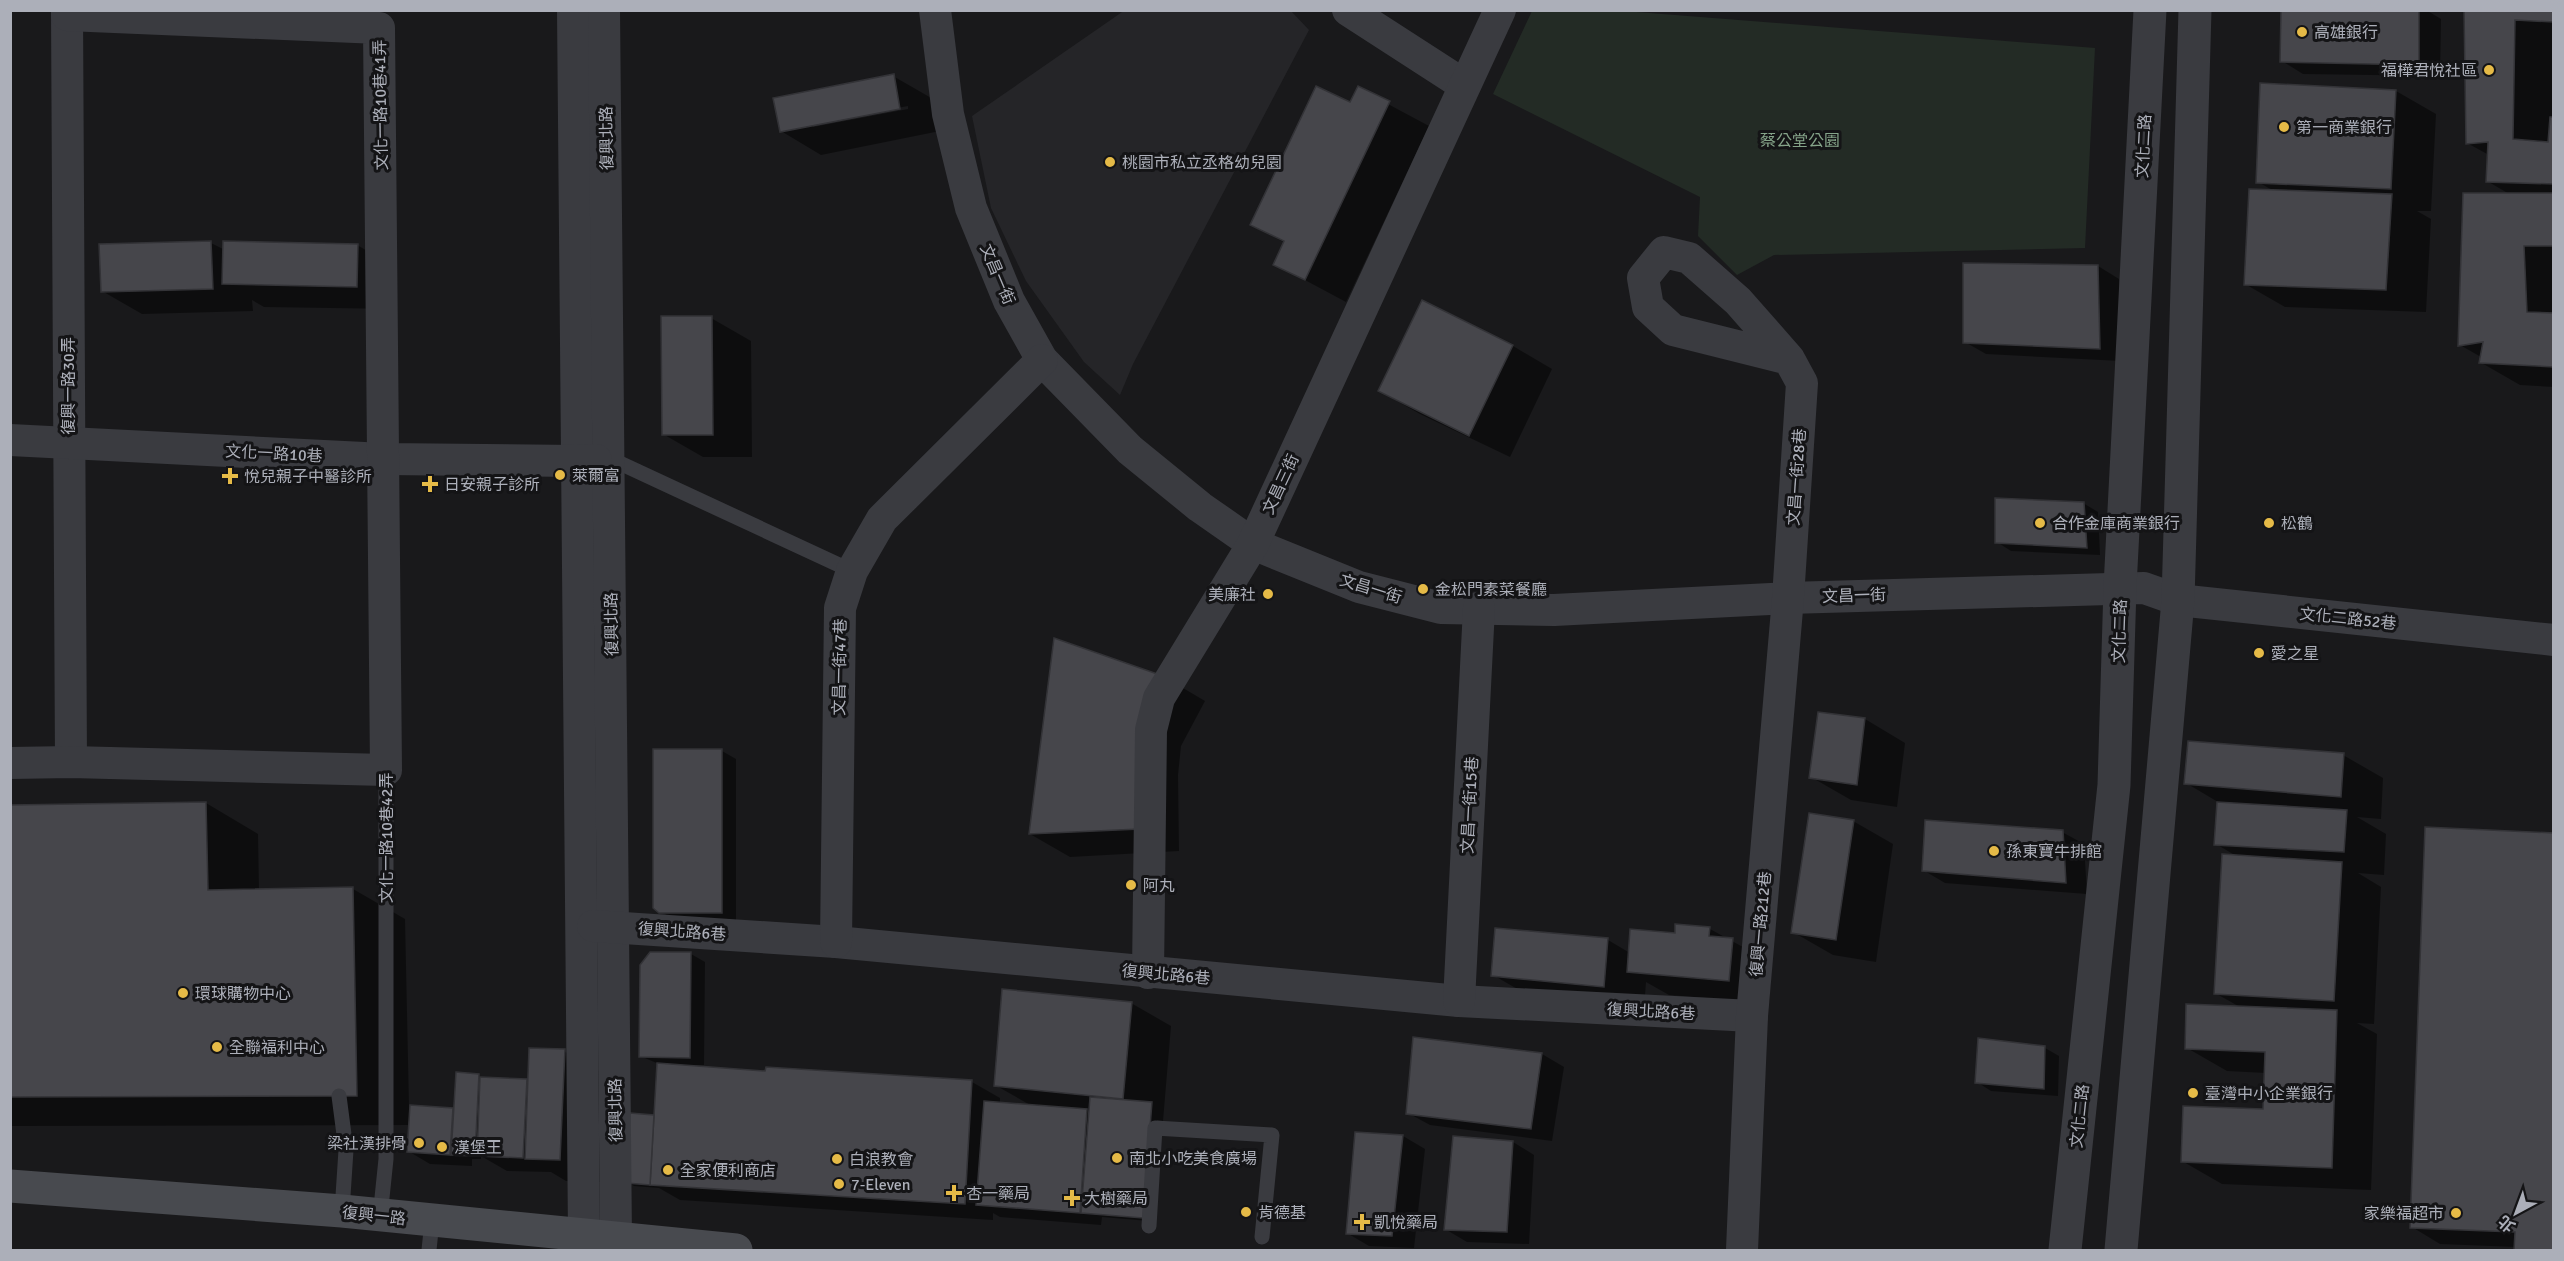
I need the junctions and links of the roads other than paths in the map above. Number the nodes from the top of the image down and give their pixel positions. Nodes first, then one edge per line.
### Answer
1 (934, 10) edge
2 (1348, 10) edge
3 (1500, 10) edge
4 (2150, 10) edge
5 (2195, 10) edge
6 (67, 13) edge
7 (573, 25) edge
8 (604, 25) edge
9 (1464, 85) junction
10 (1042, 360) junction
11 (1789, 360) dead end
12 (10, 440) edge
13 (68, 442) junction
14 (609, 458) junction
15 (384, 459) junction
16 (577, 462) junction
17 (1253, 544) junction
18 (852, 571) junction
19 (2132, 587) junction
20 (1788, 598) junction
21 (2178, 600) junction
22 (1479, 608) junction
23 (611, 619) junction
24 (578, 620) junction
25 (2553, 640) edge
26 (71, 762) junction
27 (10, 763) edge
28 (386, 770) junction
29 (581, 926) junction
30 (613, 927) junction
31 (836, 942) junction
32 (1148, 973) junction
33 (1459, 1001) junction
34 (1752, 1016) junction
35 (339, 1096) dead end
36 (10, 1186) edge
37 (342, 1211) junction
38 (380, 1216) junction
39 (1149, 1226) dead end
40 (584, 1235) junction
41 (431, 1236) edge
42 (1262, 1237) dead end
43 (616, 1238) junction
44 (719, 1249) edge
45 (1742, 1251) edge
46 (2065, 1251) edge
47 (2121, 1251) edge

1 - 10 street, 文昌一街
2 - 9 street
3 - 9 street, 文昌三街
4 - 19 street, 文化二路
5 - 21 street
6 - 13 street, 復興一路30弄
6 - 15 street, 文化一路10巷41弄
7 - 8 street
7 - 16 street, 復興北路
8 - 14 street, 復興北路
9 - 17 street, 文昌三街
10 - 17 street, 文昌一街
10 - 18 street, 文昌一街47巷
11 - 20 street, 文昌一街28巷
12 - 13 street, 文化一路10巷
13 - 15 street, 文化一路10巷
13 - 26 street, 復興一路30弄
14 - 16 street, 文化一路10巷
14 - 18 lane
14 - 23 street, 復興北路
15 - 16 street, 文化一路10巷
15 - 28 street, 文化一路10巷42弄
16 - 24 street, 復興北路
17 - 22 street, 文昌一街
17 - 32 street, 文昌三街
18 - 31 street, 文昌一街47巷
19 - 20 street, 文昌一街
19 - 21 street, 文化二路52巷
19 - 46 street, 文化二路
20 - 22 street, 文昌一街
20 - 34 street, 復興一路212巷
21 - 25 street, 文化二路52巷
21 - 47 street
22 - 33 street, 文昌一街15巷
23 - 24 street
23 - 30 street, 復興北路
24 - 29 street, 復興北路
26 - 27 street
26 - 28 street
28 - 38 lane, 文化一路10巷42弄
29 - 30 street, 復興北路6巷
29 - 40 street, 復興北路
30 - 31 street, 復興北路6巷
30 - 43 street, 復興北路
31 - 32 street, 復興北路6巷
32 - 33 street, 復興北路6巷
33 - 34 street, 復興北路6巷
34 - 45 street, 復興一路212巷
35 - 37 lane
36 - 37 main road, 復興一路
37 - 38 main road, 復興一路
38 - 41 main road, 復興一路
39 - 42 lane
40 - 41 main road, 復興一路
40 - 43 main road, 復興一路
43 - 44 main road, 復興一路

